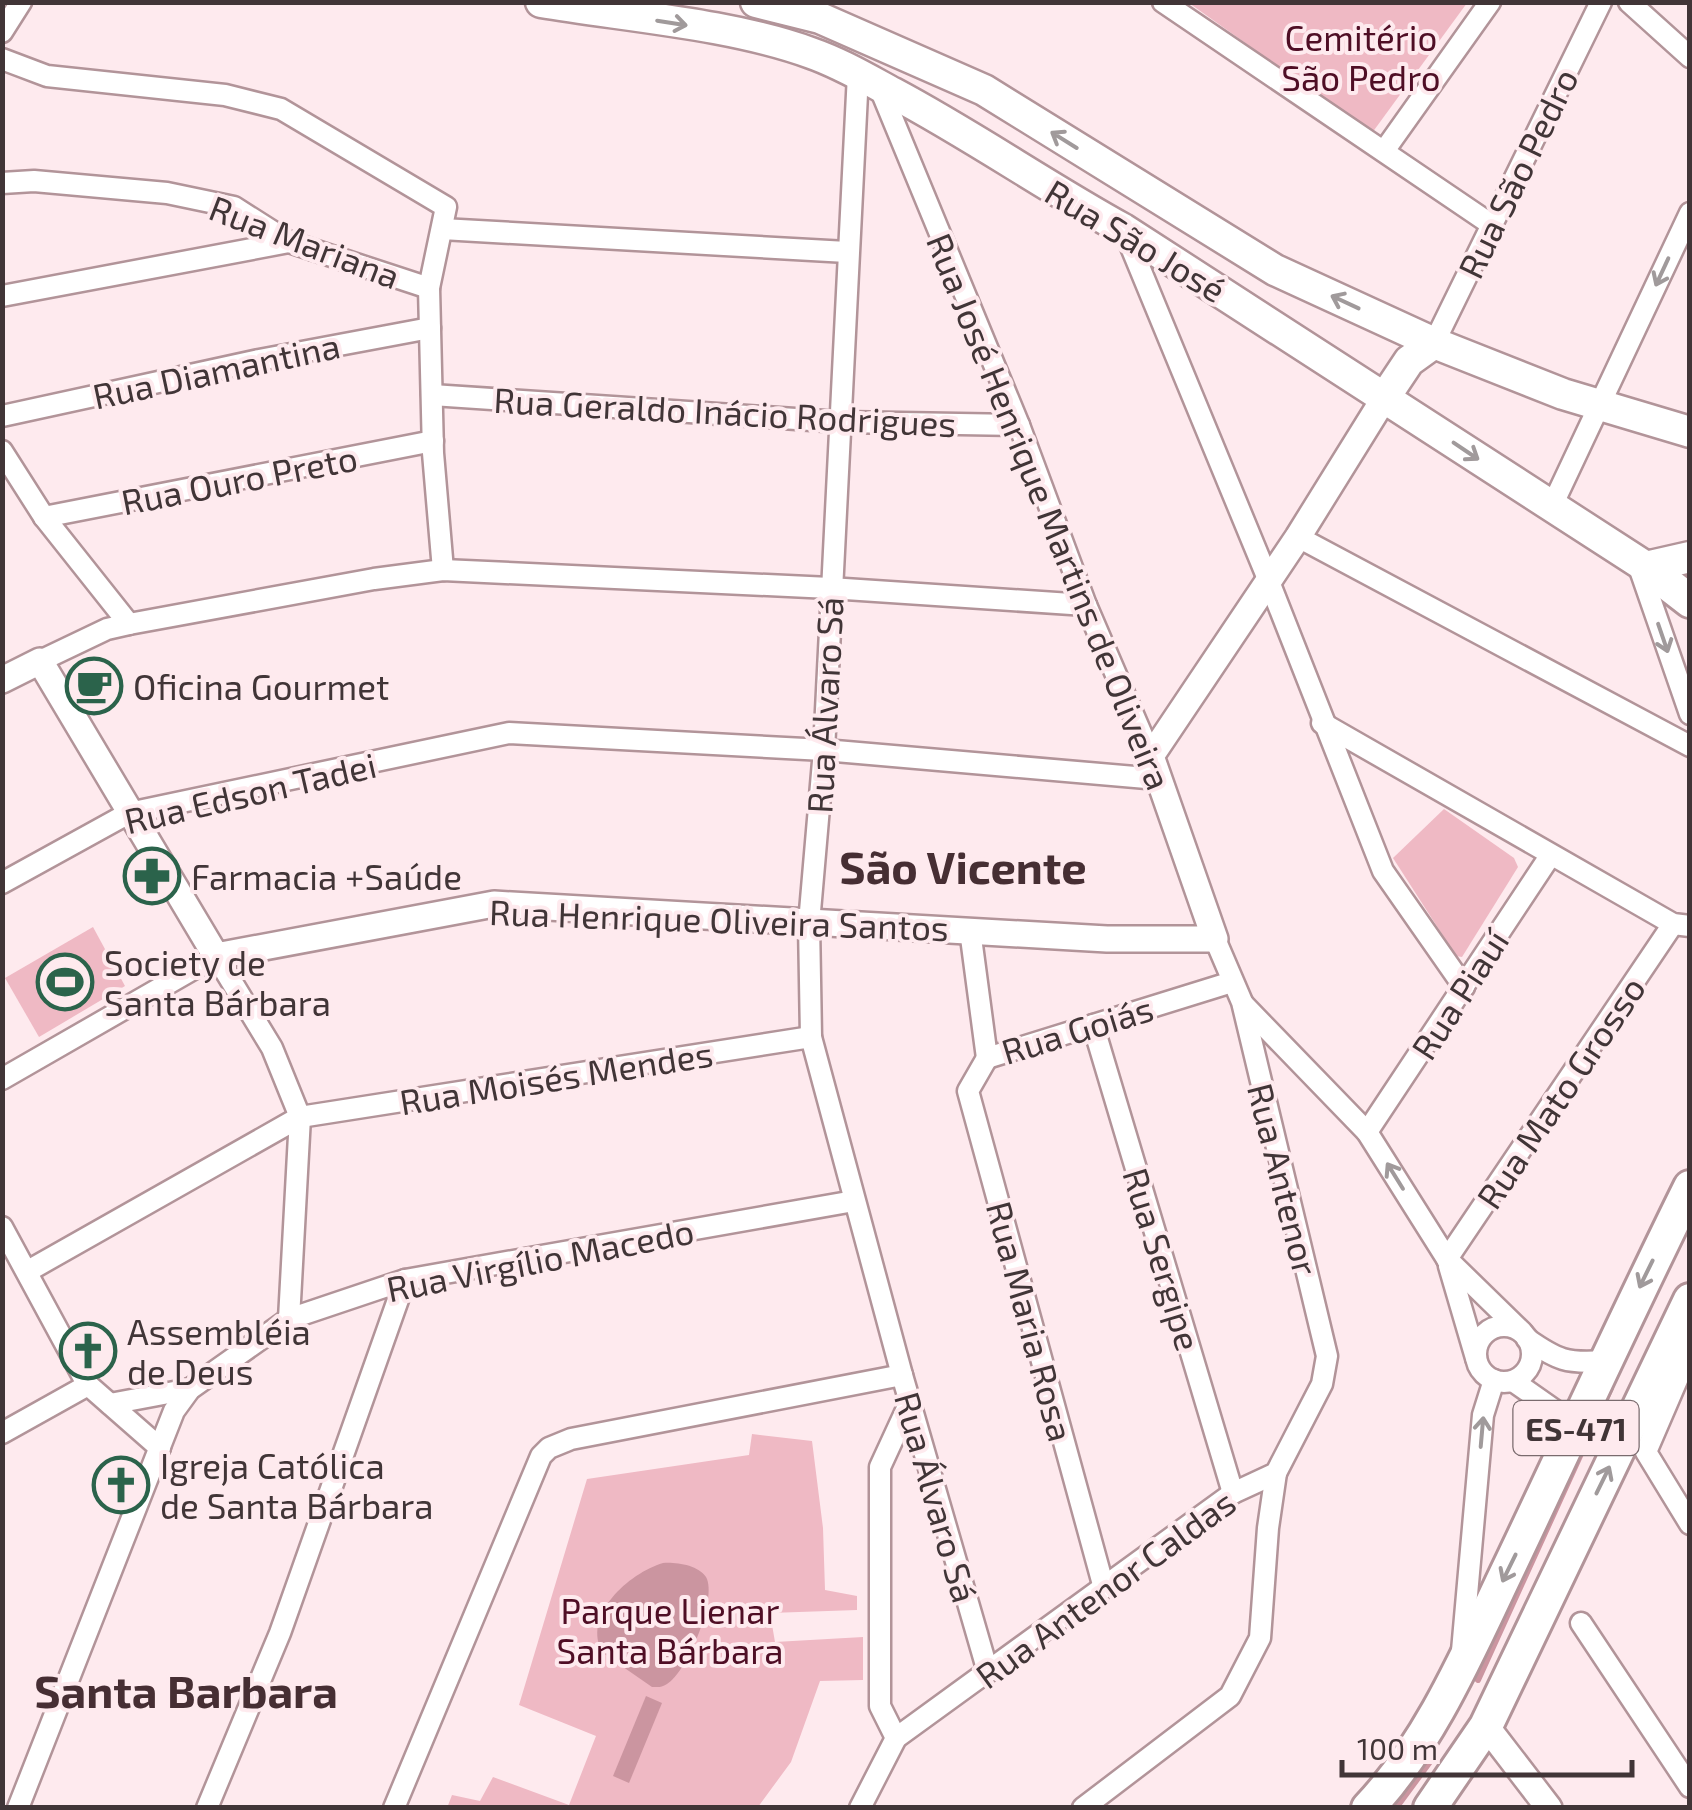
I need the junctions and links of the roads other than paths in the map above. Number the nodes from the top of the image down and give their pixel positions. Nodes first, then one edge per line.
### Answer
1 (21, 2) edge
2 (542, 2) edge
3 (756, 2) edge
4 (1164, 2) edge
5 (1490, 2) edge
6 (1602, 2) edge
7 (1628, 2) edge
8 (2, 32) edge
9 (1690, 57) edge
10 (2, 60) edge
11 (868, 80) junction
12 (1384, 151) junction
13 (2, 183) edge
14 (1690, 213) edge
15 (1492, 225) junction
16 (442, 229) junction
17 (1123, 229) junction
18 (289, 242) junction
19 (847, 252) junction
20 (429, 288) junction
21 (2, 296) edge
22 (430, 328) junction
23 (1434, 343) junction
24 (432, 395) junction
25 (1385, 397) junction
26 (1600, 407) junction
27 (2, 416) edge
28 (841, 422) junction
29 (1018, 425) junction
30 (1690, 432) edge
31 (433, 441) junction
32 (2, 451) edge
33 (1551, 508) junction
34 (44, 516) junction
35 (1298, 538) junction
36 (1690, 557) edge
37 (1641, 565) junction
38 (443, 570) junction
39 (1268, 579) junction
40 (830, 588) junction
41 (1690, 601) edge
42 (1086, 604) junction
43 (128, 624) junction
44 (40, 661) junction
45 (2, 680) edge
46 (1690, 714) edge
47 (1322, 723) junction
48 (1690, 746) edge
49 (824, 750) junction
50 (1155, 767) junction
51 (130, 813) junction
52 (1550, 856) junction
53 (2, 883) edge
54 (809, 923) junction
55 (1681, 925) edge
56 (970, 930) junction
57 (1215, 938) junction
58 (216, 956) junction
59 (1232, 982) junction
60 (1464, 987) junction
61 (1242, 1002) junction
62 (1094, 1025) junction
63 (811, 1037) junction
64 (987, 1058) junction
65 (2, 1079) edge
66 (300, 1116) junction
67 (1367, 1132) junction
68 (1690, 1187) edge
69 (854, 1201) junction
70 (3, 1228) edge
71 (1447, 1259) junction
72 (28, 1271) junction
73 (405, 1280) junction
74 (1690, 1300) edge
75 (289, 1319) junction
76 (1524, 1336) junction
77 (1690, 1350) edge
78 (1327, 1356) joint
79 (1476, 1360) junction
80 (1604, 1361) junction
81 (902, 1375) junction
82 (1503, 1380) junction
83 (88, 1386) junction
84 (190, 1389) junction
85 (910, 1402) junction
86 (110, 1404) junction
87 (1577, 1426) junction
88 (2, 1433) edge
89 (160, 1448) junction
90 (1276, 1473) junction
91 (1233, 1494) junction
92 (1690, 1524) edge
93 (1104, 1588) junction
94 (1581, 1623) dead end
95 (1461, 1668) junction
96 (988, 1672) junction
97 (1486, 1726) junction
98 (1421, 1734) junction
99 (896, 1738) junction
100 (1690, 1787) edge
101 (1369, 1806) edge
102 (18, 1808) edge
103 (207, 1808) edge
104 (394, 1808) edge
105 (860, 1808) edge
106 (1083, 1808) edge
107 (1430, 1808) edge
108 (1549, 1808) edge

1 - 8 street
2 -> 11 main road, Rua São José
23 -> 3 main road, Rua São José
4 - 12 street
5 - 12 street
6 - 15 street, Rua São Pedro
7 - 9 street
10 - 16 street
11 - 17 main road, Rua São José
11 - 19 street, Rua Álvaro Sá
11 - 29 street, Rua José Henrique Martins de Oliveira
12 - 15 street
13 - 18 street, Rua Mariana
14 -> 26 street
15 - 23 street, Rua São Pedro
16 - 19 street
16 - 20 street
17 - 25 main road, Rua São José
17 - 39 street
18 - 20 street, Rua Mariana
18 - 21 street
19 - 28 street, Rua Álvaro Sá
20 - 22 street
22 - 24 street
22 - 27 street, Rua Diamantina
23 - 25 main road
23 - 26 main road, Rua São José
24 - 28 street, Rua Geraldo Inácio Rodrigues
24 - 31 street
25 -> 33 main road, Rua São José
25 - 35 street
26 - 30 main road, Rua São José
26 - 33 street
28 - 29 street, Rua Geraldo Inácio Rodrigues
28 - 40 street, Rua Álvaro Sá
29 - 42 street, Rua José Henrique Martins de Oliveira
31 - 34 street, Rua Ouro Preto
31 - 38 street
32 - 34 street
33 - 37 main road, Rua São José
34 - 43 street
35 - 39 street
35 - 48 street
36 - 37 main road
37 - 41 main road
37 -> 46 street
38 - 40 street
38 - 43 street
39 - 47 street
39 - 50 street
40 - 42 street
40 - 49 street, Rua Álvaro Sá
42 - 50 street, Rua José Henrique Martins de Oliveira
43 - 44 street
44 - 45 street
44 - 51 street
47 - 52 street
47 - 60 street
49 - 50 street, Rua Edson Tadei
49 - 51 street, Rua Edson Tadei
49 - 54 street, Rua Álvaro Sá
50 - 57 street, Rua José Henrique Martins de Oliveira
51 - 53 street, Rua Edson Tadei
51 - 58 street
52 - 55 street
52 - 60 street, Rua Piauí
54 - 56 street, Rua Henrique Oliveira Santos
54 - 58 street, Rua Henrique Oliveira Santos
54 - 63 street, Rua Álvaro Sá
55 - 71 street, Rua Mato Grosso
56 - 57 street, Rua Henrique Oliveira Santos
56 - 64 street, Rua Goiás
57 - 59 street
58 - 65 street
58 - 66 street
59 - 61 street
59 - 62 street, Rua Goiás
60 - 67 street, Rua Piauí
61 - 67 street
61 - 78 street, Rua Antenor
62 - 64 street, Rua Goiás
62 - 91 street, Rua Sergipe
63 - 66 street, Rua Moisés Mendes
63 - 69 street, Rua Álvaro Sá
64 - 93 street, Rua Maria Rosa
66 - 72 street
66 - 75 street
71 -> 67 street
68 -> 80 main road, ES-471
69 - 73 street, Rua Virgílio Macedo
69 - 81 street, Rua Álvaro Sá
70 - 72 street
71 - 76 street
71 - 79 street
72 - 83 street
73 - 75 street, Rua Virgílio Macedo
73 - 103 street
97 -> 74 main road, ES-471
75 - 84 street, Rua Virgílio Macedo
76 - 79 street
76 - 80 street
76 - 82 street
77 - 92 street
78 - 90 street, Rua Antenor Caldas
79 - 82 street
80 - 87 main road, ES-471
81 - 85 street, Rua Álvaro Sá
81 - 104 street
82 - 87 street
95 -> 82 street
83 - 86 street
83 - 88 street
84 - 86 street, Rua Virgílio Macedo
84 - 89 street, Rua Virgílio Macedo
85 - 96 street, Rua Álvaro Sá
85 - 99 street
86 - 89 street
87 -> 95 main road, ES-471
89 - 102 street, Rua Virgílio Macedo
90 - 91 street, Rua Antenor Caldas
90 - 106 street
91 - 93 street, Rua Antenor Caldas
93 - 96 street, Rua Antenor Caldas
94 - 100 street
95 - 97 main road
95 - 98 main road, ES-471
96 - 99 street, Rua Antenor Caldas
97 - 98 main road
97 - 107 main road, ES-471
97 - 108 street
98 - 101 main road, ES-471
99 - 105 street, Rua Antenor Caldas

